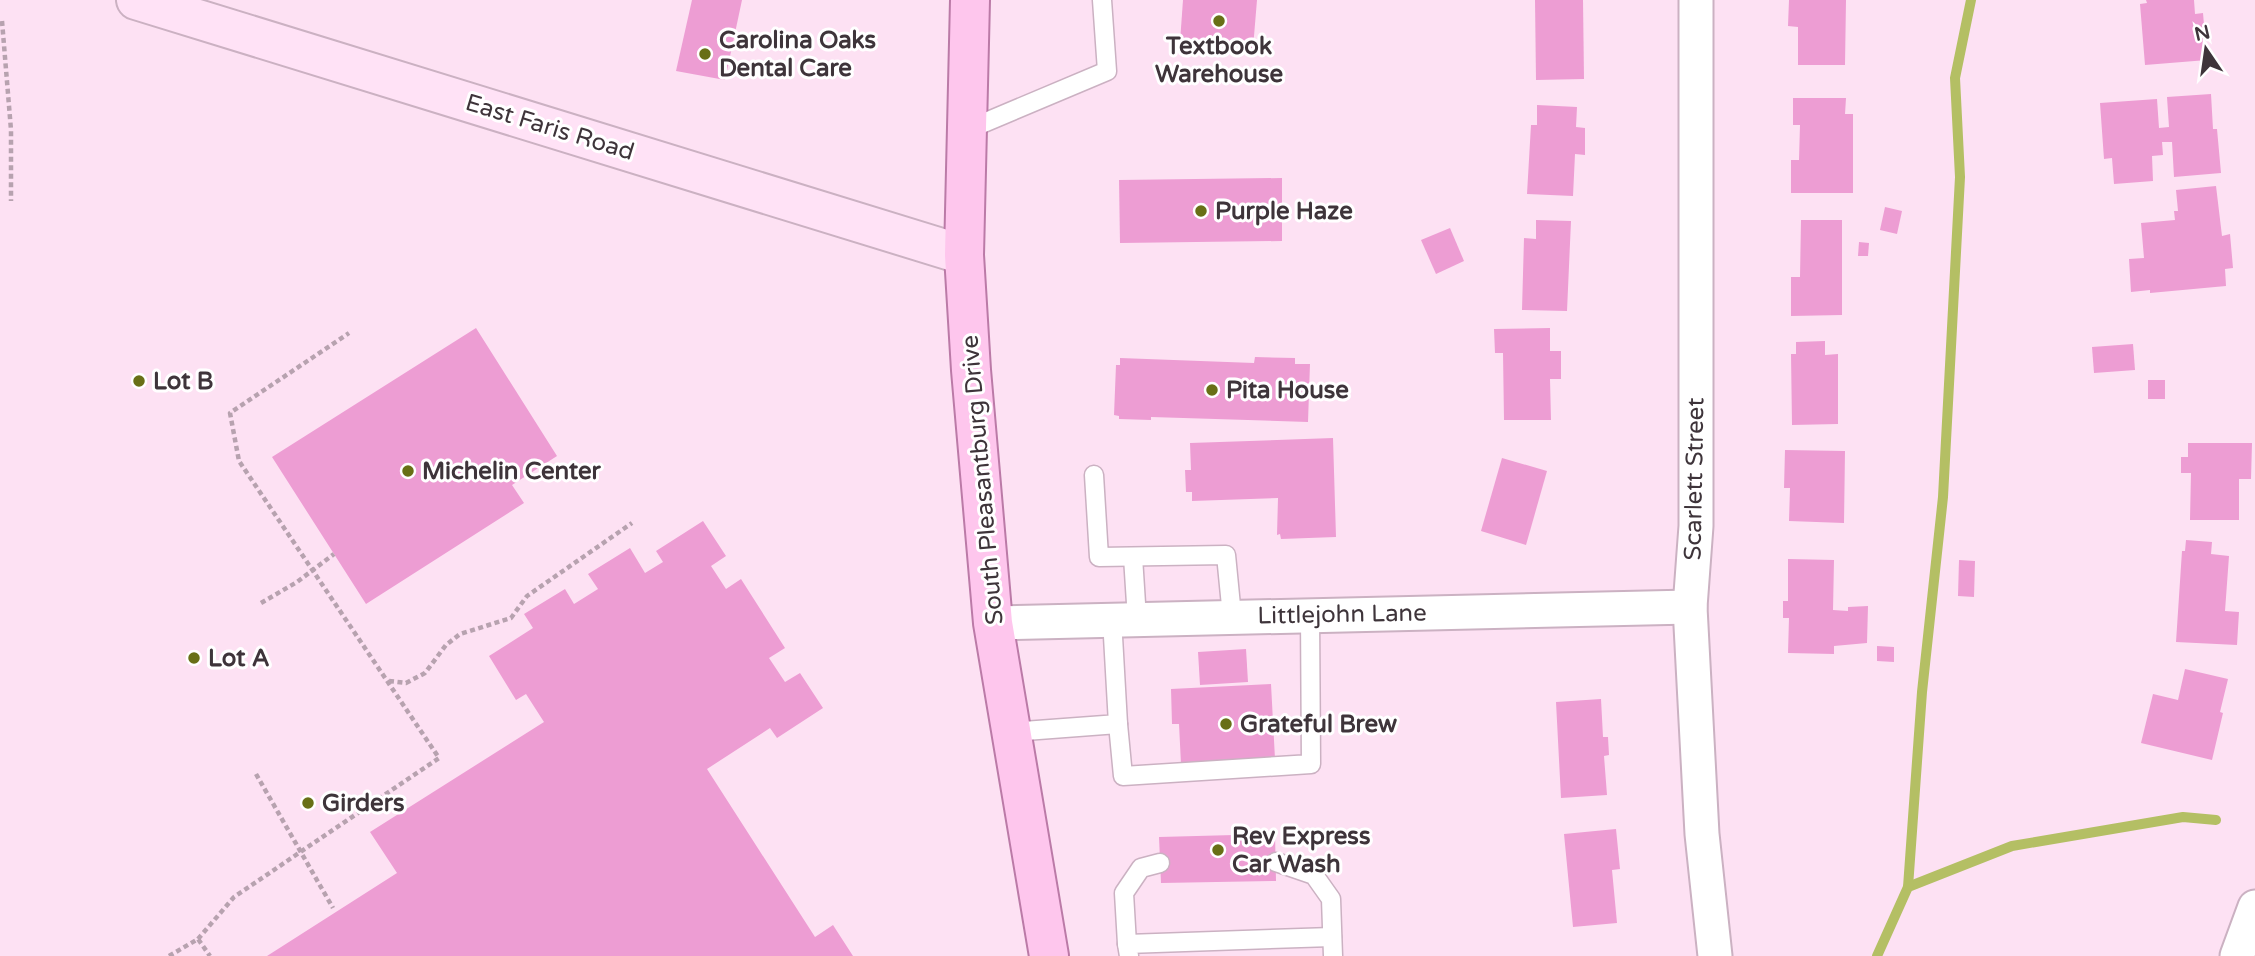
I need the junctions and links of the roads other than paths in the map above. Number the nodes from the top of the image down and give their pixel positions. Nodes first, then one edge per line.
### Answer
1 (136, 0) edge
2 (970, 0) edge
3 (1102, 0) edge
4 (1696, 0) edge
5 (967, 130) junction
6 (964, 255) junction
7 (1094, 475) dead end
8 (1133, 556) junction
9 (1690, 607) junction
10 (1310, 614) junction
11 (1232, 616) junction
12 (1125, 619) junction
13 (993, 623) junction
14 (1118, 724) junction
15 (1011, 732) junction
16 (1276, 862) dead end
17 (1160, 863) dead end
18 (2255, 907) edge
19 (1332, 937) junction
20 (1128, 950) edge
21 (1049, 956) edge
22 (1333, 956) edge
23 (1715, 956) edge
24 (2237, 956) edge

1 - 6 main road, East Faris Road
2 - 5 main road, South Pleasantburg Drive
3 - 5 lane
4 - 9 street, Scarlett Street
5 - 6 main road, South Pleasantburg Drive
6 - 13 main road, South Pleasantburg Drive
7 - 8 lane
8 - 11 lane
8 - 12 lane
9 - 10 street, Littlejohn Lane
9 - 23 street, Scarlett Street
10 - 11 street, Littlejohn Lane
10 - 14 lane
11 - 12 street, Littlejohn Lane
12 - 13 street, Littlejohn Lane
12 - 14 lane
13 - 15 main road, South Pleasantburg Drive
14 - 15 lane
15 - 21 main road, South Pleasantburg Drive
16 - 19 lane
17 - 20 lane
18 - 24 street
19 - 20 lane
19 - 22 lane

